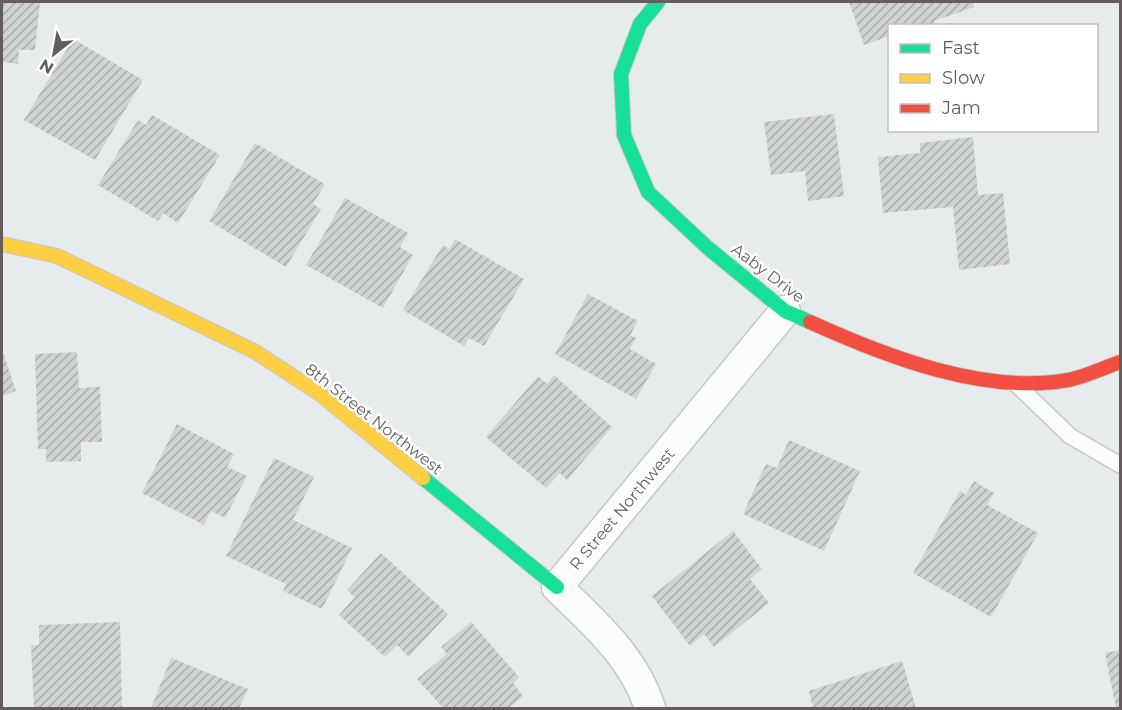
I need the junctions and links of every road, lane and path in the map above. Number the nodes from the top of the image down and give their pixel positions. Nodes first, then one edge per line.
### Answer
1 (658, 2) edge
2 (2, 244) edge
3 (785, 311) junction
4 (1120, 362) edge
5 (1014, 382) junction
6 (1120, 465) edge
7 (557, 587) junction
8 (650, 708) edge

1 - 3 street, Aaby Drive
2 - 7 street, 8th Street Northwest
3 - 5 street, Aaby Drive
3 - 7 street, R Street Northwest
4 - 5 street, Aaby Drive
5 - 6 lane
7 - 8 street, R Street Northwest

